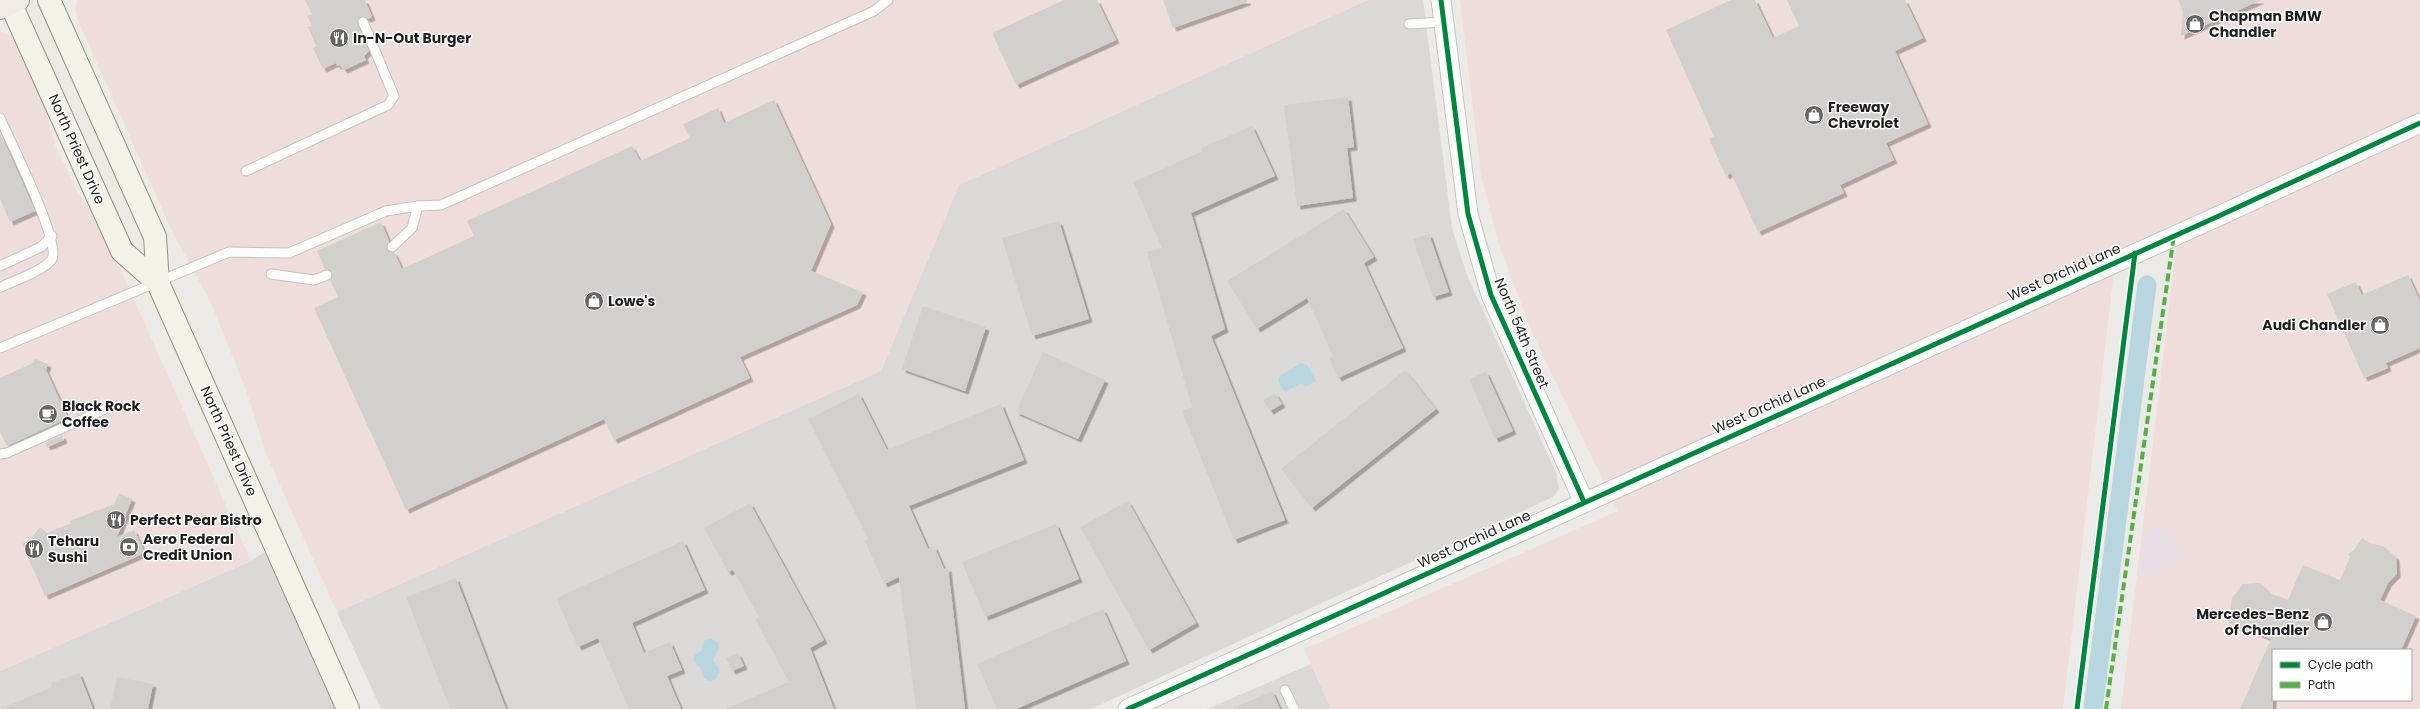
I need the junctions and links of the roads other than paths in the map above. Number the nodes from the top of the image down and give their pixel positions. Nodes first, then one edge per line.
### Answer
1 (49, 0) edge
2 (888, 0) edge
3 (1441, 0) edge
4 (10, 3) edge
5 (363, 22) dead end
6 (1444, 22) junction
7 (1409, 24) dead end
8 (0, 118) edge
9 (2420, 123) edge
10 (246, 171) dead end
11 (418, 206) junction
12 (52, 236) junction
13 (392, 247) dead end
14 (0, 266) edge
15 (272, 274) dead end
16 (327, 275) dead end
17 (158, 283) junction
18 (1, 287) dead end
19 (0, 348) edge
20 (103, 410) dead end
21 (0, 454) edge
22 (1584, 502) junction
23 (1285, 690) dead end
24 (348, 709) edge
25 (1128, 709) edge
26 (1294, 709) edge

1 - 17 main road, North Priest Drive
2 - 11 lane
3 - 6 street, North 54th Street
4 - 17 main road, North Priest Drive
5 - 10 lane
6 - 7 lane
6 - 22 street, North 54th Street
8 - 12 lane
9 - 22 street, West Orchid Lane
11 - 13 lane
11 - 17 lane
12 - 14 lane
12 - 18 lane
15 - 16 lane
17 - 19 lane
17 - 24 main road, North Priest Drive
20 - 21 lane
22 - 25 street, West Orchid Lane
23 - 26 lane

